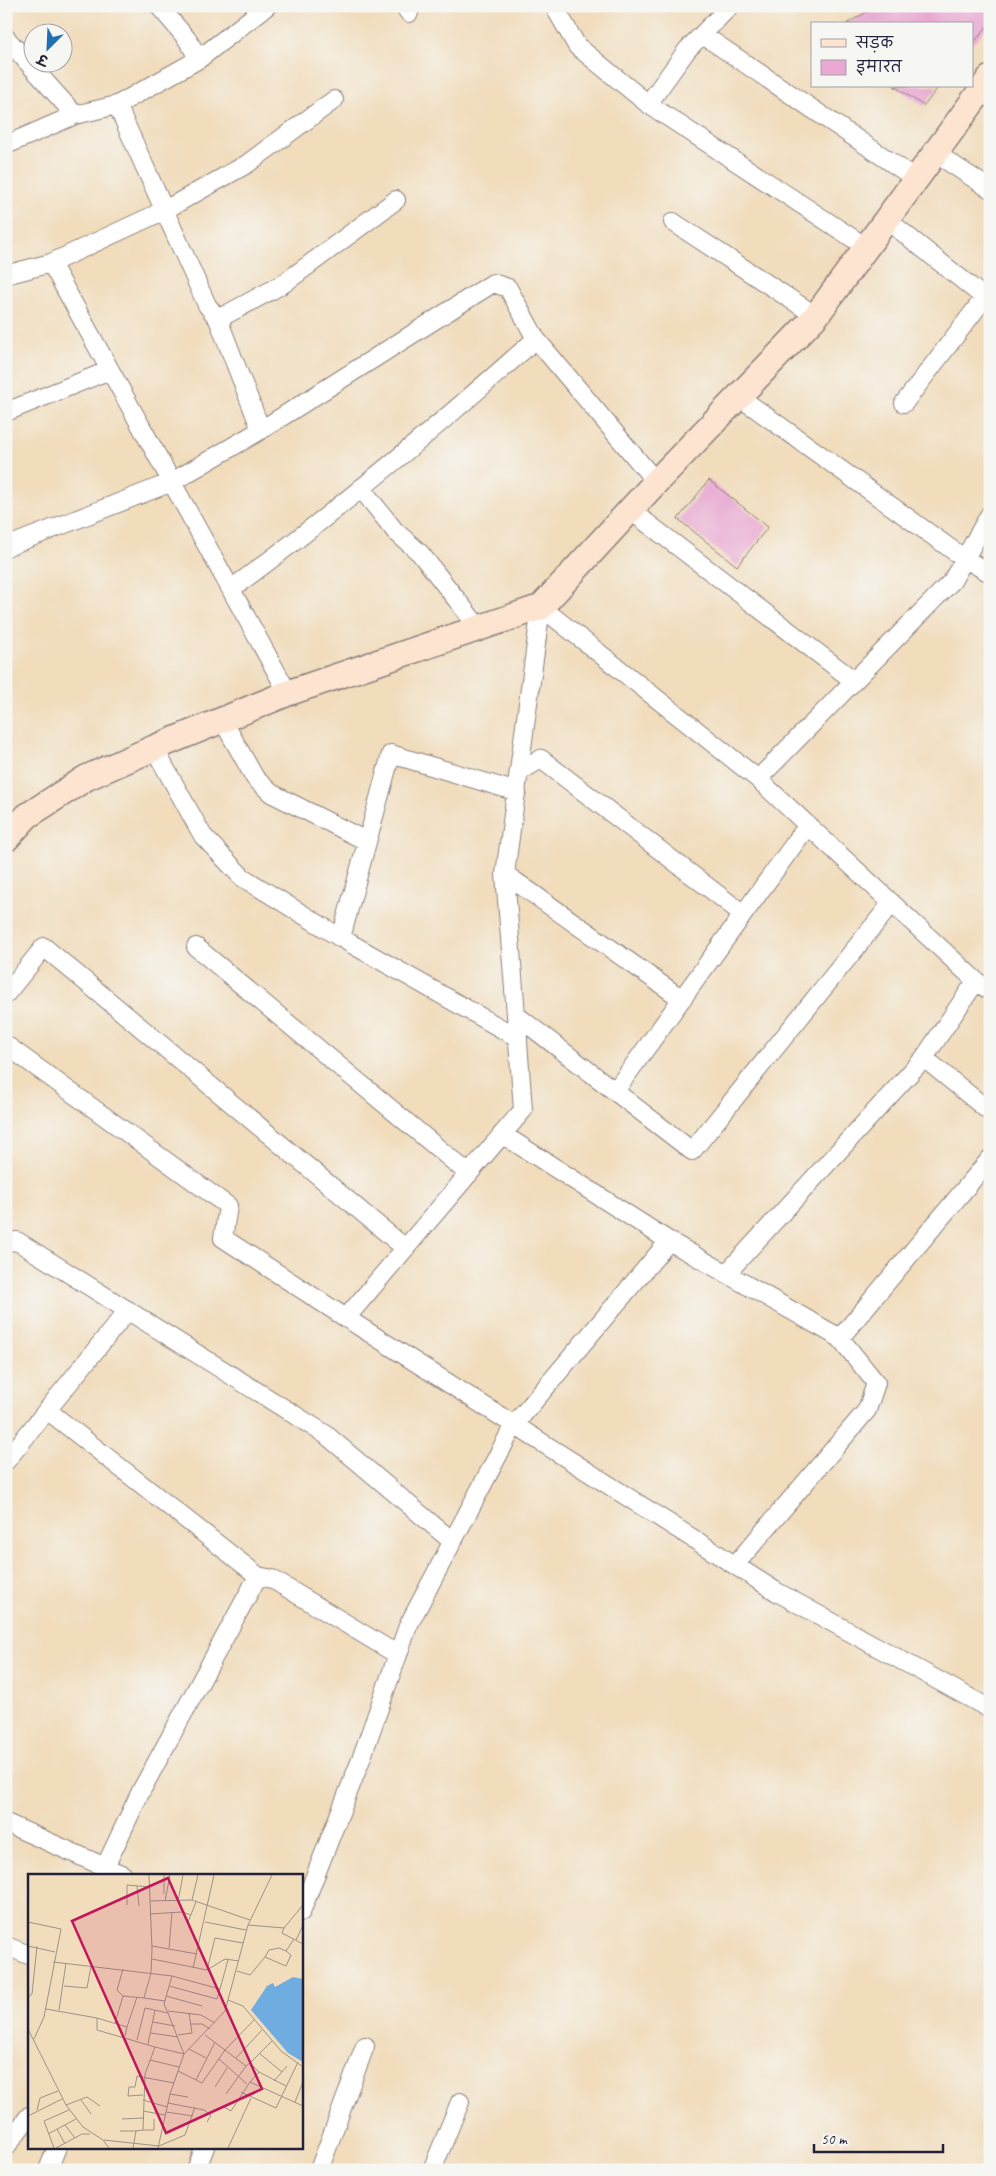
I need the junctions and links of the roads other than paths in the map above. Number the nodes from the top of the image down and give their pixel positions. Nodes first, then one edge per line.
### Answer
1 (158, 6) edge
2 (267, 6) edge
3 (554, 6) edge
4 (730, 6) edge
5 (703, 35) junction
6 (6, 38) edge
7 (199, 59) junction
8 (990, 78) edge
9 (334, 100) dead end
10 (648, 104) junction
11 (117, 105) junction
12 (75, 115) junction
13 (6, 145) edge
14 (935, 153) junction
15 (916, 179) junction
16 (990, 189) edge
17 (396, 200) dead end
18 (163, 210) junction
19 (886, 219) junction
20 (673, 222) dead end
21 (866, 247) junction
22 (51, 263) junction
23 (7, 272) edge
24 (987, 299) edge
25 (816, 316) junction
26 (218, 319) junction
27 (536, 339) junction
28 (110, 370) junction
29 (738, 396) junction
30 (904, 403) dead end
31 (6, 412) edge
32 (261, 430) junction
33 (172, 482) junction
34 (656, 482) junction
35 (361, 488) junction
36 (630, 510) junction
37 (990, 514) edge
38 (6, 548) edge
39 (965, 559) junction
40 (990, 573) edge
41 (230, 589) junction
42 (541, 607) junction
43 (479, 628) junction
44 (853, 680) junction
45 (288, 693) junction
46 (223, 721) junction
47 (154, 748) junction
48 (519, 772) junction
49 (758, 779) junction
50 (516, 792) junction
51 (808, 825) junction
52 (6, 839) edge
53 (366, 841) junction
54 (506, 874) junction
55 (892, 903) junction
56 (743, 914) junction
57 (341, 938) junction
58 (196, 947) dead end
59 (983, 986) edge
60 (6, 994) edge
61 (682, 999) junction
62 (516, 1015) junction
63 (518, 1038) junction
64 (6, 1044) edge
65 (924, 1058) junction
66 (615, 1091) junction
67 (990, 1112) edge
68 (502, 1134) junction
69 (990, 1160) edge
70 (469, 1174) junction
71 (12, 1241) edge
72 (669, 1241) junction
73 (405, 1248) junction
74 (6, 1255) edge
75 (726, 1274) junction
76 (128, 1310) junction
77 (346, 1318) junction
78 (840, 1338) junction
79 (46, 1410) junction
80 (514, 1425) junction
81 (6, 1461) edge
82 (452, 1541) junction
83 (735, 1565) junction
84 (258, 1576) junction
85 (398, 1655) junction
86 (990, 1709) edge
87 (6, 1823) edge
88 (104, 1867) junction
89 (121, 1874) edge
90 (302, 1909) edge
91 (6, 1946) edge
92 (28, 1955) edge
93 (365, 2046) dead end
94 (460, 2102) dead end
95 (28, 2117) edge
96 (6, 2147) edge
97 (57, 2148) edge
98 (205, 2148) edge
99 (48, 2170) edge
100 (196, 2170) edge
101 (319, 2170) edge
102 (432, 2170) edge

1 - 7 street
2 - 7 street
3 - 10 street
4 - 5 street
5 - 10 street
5 - 15 street
6 - 12 street
7 - 11 street
8 - 14 street
9 - 18 street
10 - 21 street
11 - 12 street
11 - 18 street
12 - 13 street
14 - 15 street
14 - 16 street
15 - 19 street
17 - 26 street
18 - 22 street
18 - 26 street
19 - 21 street
19 - 24 street
20 - 25 street
21 - 25 street
22 - 23 street
22 - 28 street
24 - 30 street
25 - 29 street
26 - 32 street
27 - 32 street
27 - 34 street
27 - 35 street
28 - 31 street
28 - 33 street
29 - 34 street
29 - 39 street
32 - 33 street
33 - 38 street
33 - 41 street
34 - 36 street
35 - 41 street
35 - 43 street
36 - 42 street
36 - 44 street
37 - 39 street
39 - 40 street
39 - 44 street
41 - 45 street
42 - 43 street
42 - 48 street
42 - 49 street
43 - 45 street
44 - 49 street
45 - 46 street
46 - 47 street
46 - 53 street
47 - 52 street
47 - 57 street
48 - 50 street
48 - 56 street
49 - 51 street
50 - 53 street
50 - 54 street
51 - 55 street
51 - 56 street
53 - 57 street
54 - 61 street
54 - 62 street
55 - 59 street
55 - 66 street
56 - 61 street
57 - 63 street
58 - 70 street
59 - 65 street
60 - 73 street
61 - 66 street
62 - 63 street
62 - 66 street
63 - 68 street
64 - 77 street
65 - 67 street
65 - 75 street
68 - 70 street
68 - 72 street
69 - 78 street
70 - 73 street
71 - 74 street
71 - 76 street
72 - 75 street
72 - 80 street
73 - 77 street
75 - 78 street
76 - 79 street
76 - 82 street
77 - 80 street
78 - 83 street
79 - 81 street
79 - 84 street
80 - 82 street
80 - 83 street
82 - 85 street
83 - 86 street
84 - 85 street
84 - 88 street
85 - 90 street
87 - 88 street
88 - 89 street
91 - 92 street
93 - 101 street
94 - 102 street
95 - 96 street
97 - 99 street
98 - 100 street

